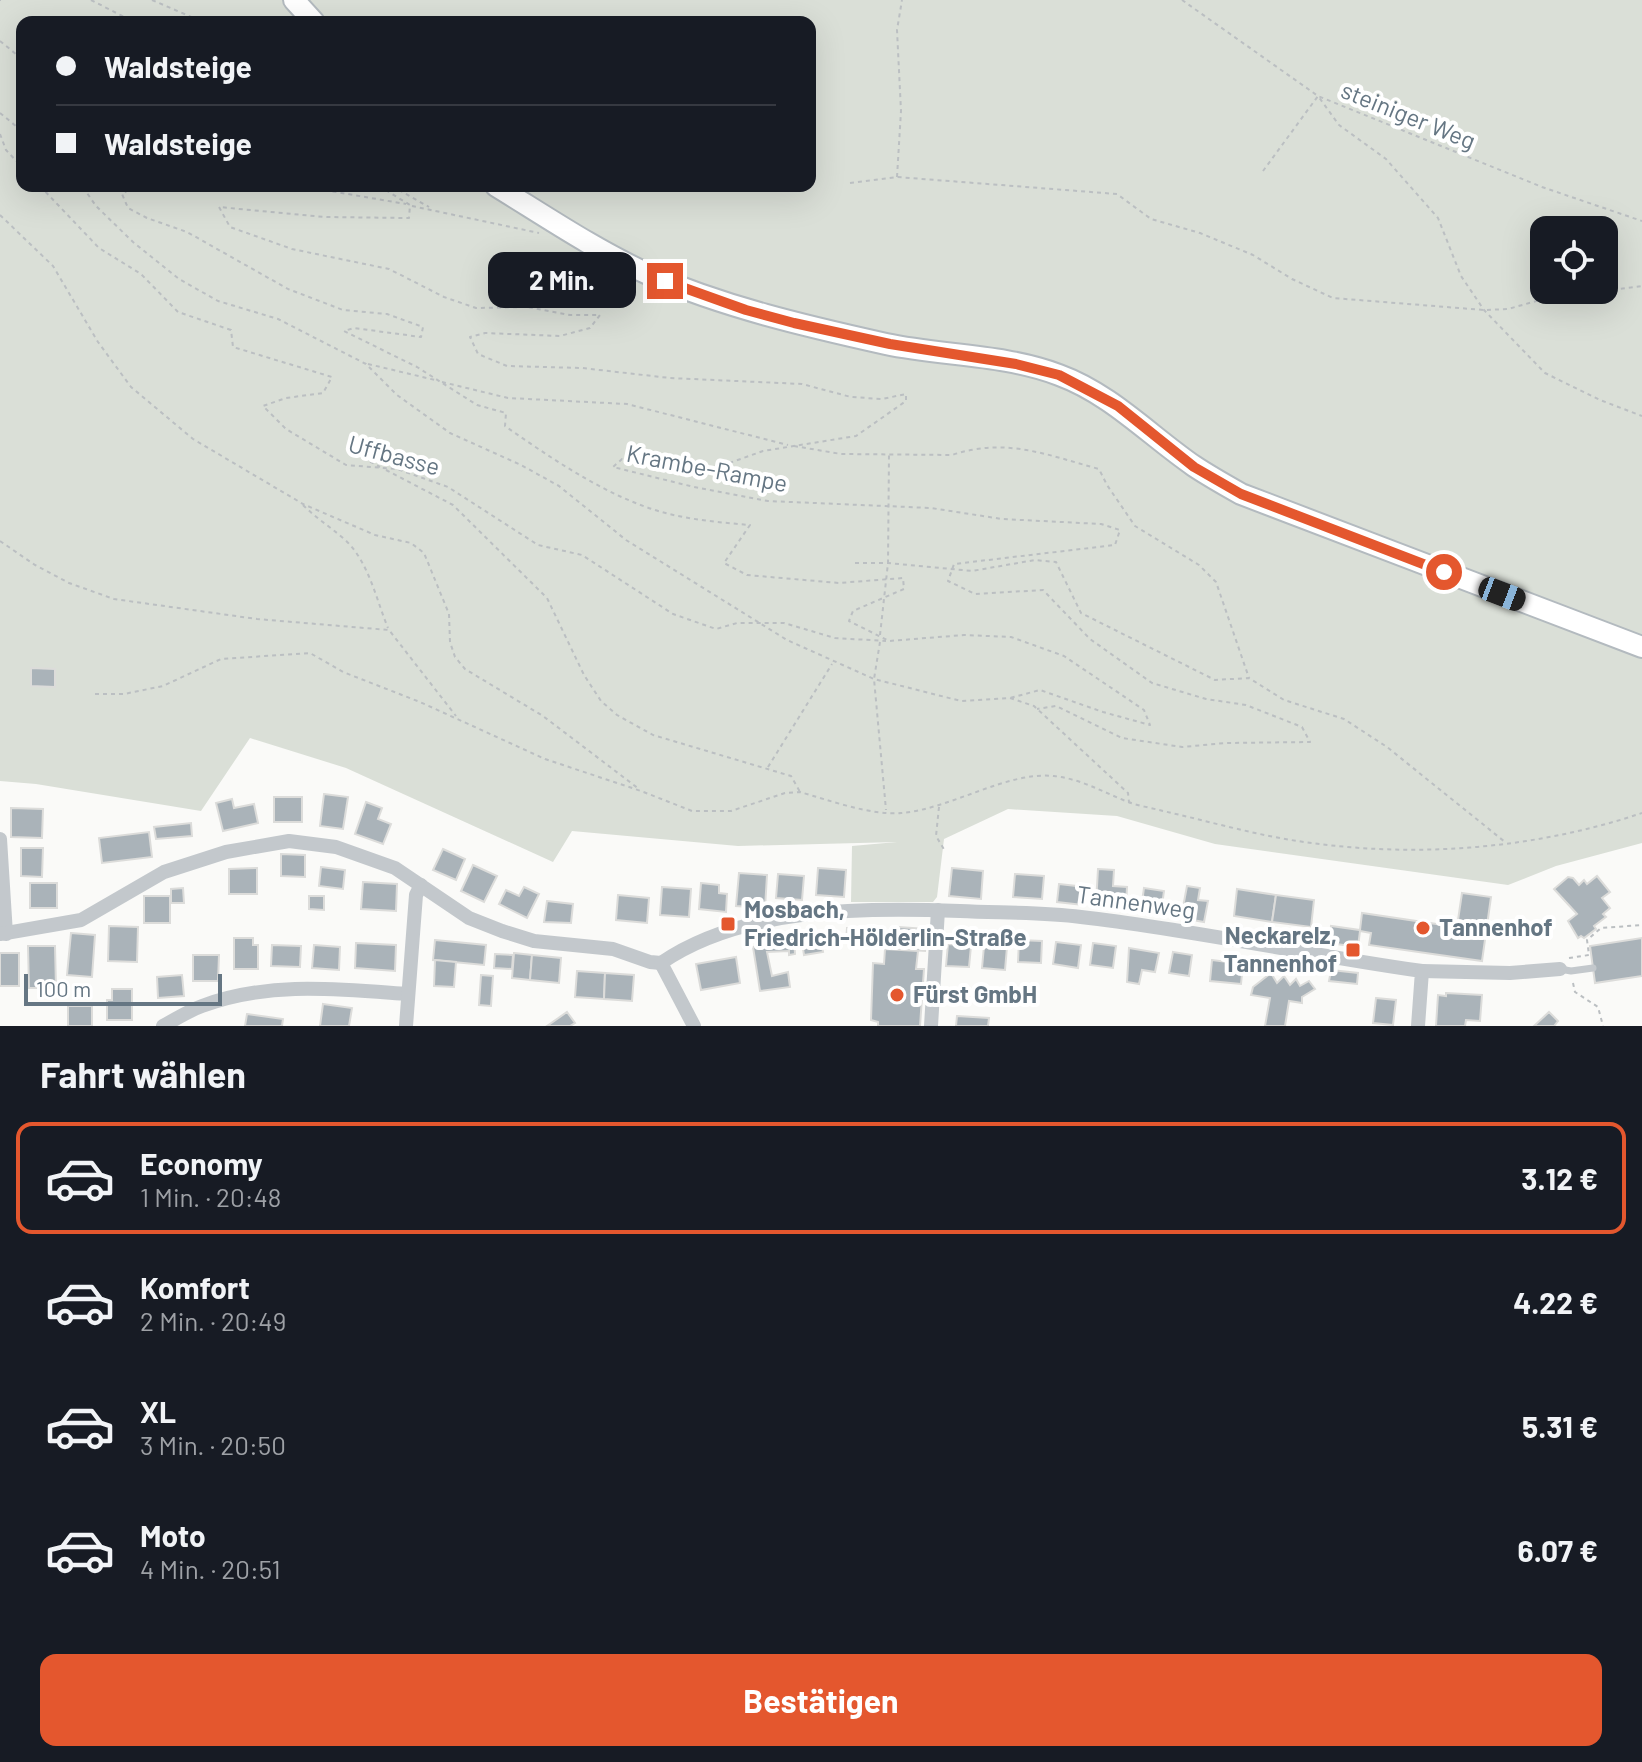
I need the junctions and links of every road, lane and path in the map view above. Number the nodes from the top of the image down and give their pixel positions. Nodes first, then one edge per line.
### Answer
1 (91, 0) edge
2 (152, 0) edge
3 (294, 0) edge
4 (902, 0) edge
5 (1182, 0) edge
6 (122, 16) edge
7 (189, 16) edge
8 (309, 16) edge
9 (0, 41) edge
10 (16, 54) edge
11 (1318, 96) junction
12 (0, 113) edge
13 (16, 126) edge
14 (0, 134) edge
15 (16, 161) edge
16 (1263, 171) dead end
17 (897, 177) junction
18 (850, 183) dead end
19 (46, 192) edge
20 (87, 192) edge
21 (125, 192) edge
22 (335, 192) edge
23 (389, 192) edge
24 (402, 192) edge
25 (506, 192) edge
26 (410, 205) junction
27 (433, 210) junction
28 (0, 215) edge
29 (1642, 221) edge
30 (571, 232) junction
31 (1642, 286) edge
32 (1484, 310) junction
33 (366, 364) junction
34 (438, 381) junction
35 (1642, 416) edge
36 (790, 446) junction
37 (349, 450) dead end
38 (889, 453) junction
39 (382, 468) junction
40 (303, 504) junction
41 (889, 508) junction
42 (0, 541) edge
43 (855, 563) dead end
44 (888, 563) junction
45 (952, 568) junction
46 (886, 579) junction
47 (883, 598) junction
48 (760, 623) junction
49 (389, 630) junction
50 (880, 638) junction
51 (1642, 647) edge
52 (833, 663) junction
53 (1249, 678) junction
54 (874, 679) junction
55 (95, 694) dead end
56 (1010, 698) junction
57 (1037, 709) junction
58 (458, 719) junction
59 (767, 768) junction
60 (641, 791) junction
61 (800, 792) junction
62 (1129, 802) junction
63 (939, 806) junction
64 (886, 812) junction
65 (1642, 813) edge
66 (0, 839) edge
67 (1507, 844) junction
68 (945, 851) dead end
69 (421, 885) junction
70 (938, 910) junction
71 (1642, 925) edge
72 (3, 934) edge
73 (661, 963) junction
74 (1593, 968) dead end
75 (1565, 970) junction
76 (1422, 971) junction
77 (408, 994) junction
78 (163, 1026) edge
79 (406, 1026) edge
80 (694, 1026) edge
81 (931, 1026) edge
82 (1418, 1026) edge
83 (1603, 1026) edge

1 - 6 path
2 - 7 path
3 - 8 street
4 - 17 path
5 - 11 path, steiniger Weg
9 - 10 path
11 - 16 path
11 - 29 path, steiniger Weg
11 - 32 path
12 - 13 path
14 - 15 path
17 - 18 path
17 - 32 path
19 - 39 path, Uffbasse
20 - 33 path
21 - 34 path
22 - 26 path
23 - 26 path
24 - 27 path
25 - 30 street
26 - 27 path
26 - 36 path, Krambe-Rampe
27 - 30 path
28 - 40 path
30 - 51 street
31 - 32 path
32 - 35 path
33 - 34 path
33 - 48 path
34 - 36 path
34 - 46 path
36 - 38 path
36 - 41 path, Krambe-Rampe
37 - 39 path
38 - 41 path
38 - 53 path
39 - 48 path, Uffbasse
39 - 59 path
40 - 49 path
40 - 60 path
41 - 44 path
41 - 45 path, Krambe-Rampe
42 - 49 path
43 - 44 path
44 - 45 path
44 - 46 path
45 - 53 path
45 - 57 path
46 - 47 path
46 - 47 path
47 - 50 path
47 - 50 path
48 - 50 path, Uffbasse
48 - 52 path
49 - 58 path
50 - 54 path
50 - 56 path
52 - 54 path
52 - 59 path
53 - 67 path
54 - 56 path
54 - 64 path
55 - 58 path
56 - 57 path
57 - 62 path
58 - 60 path
59 - 61 path
60 - 61 path
61 - 64 path
62 - 63 path
62 - 67 path
63 - 64 path
63 - 68 path
65 - 67 path
66 - 72 street
69 - 72 street
69 - 73 street
69 - 77 street
70 - 73 street, Tannenweg
70 - 76 street, Tannenweg
70 - 81 street
71 - 75 path
73 - 80 street
74 - 75 lane
75 - 76 street, Tannenweg
75 - 83 path
76 - 82 street
77 - 78 street
77 - 79 street

